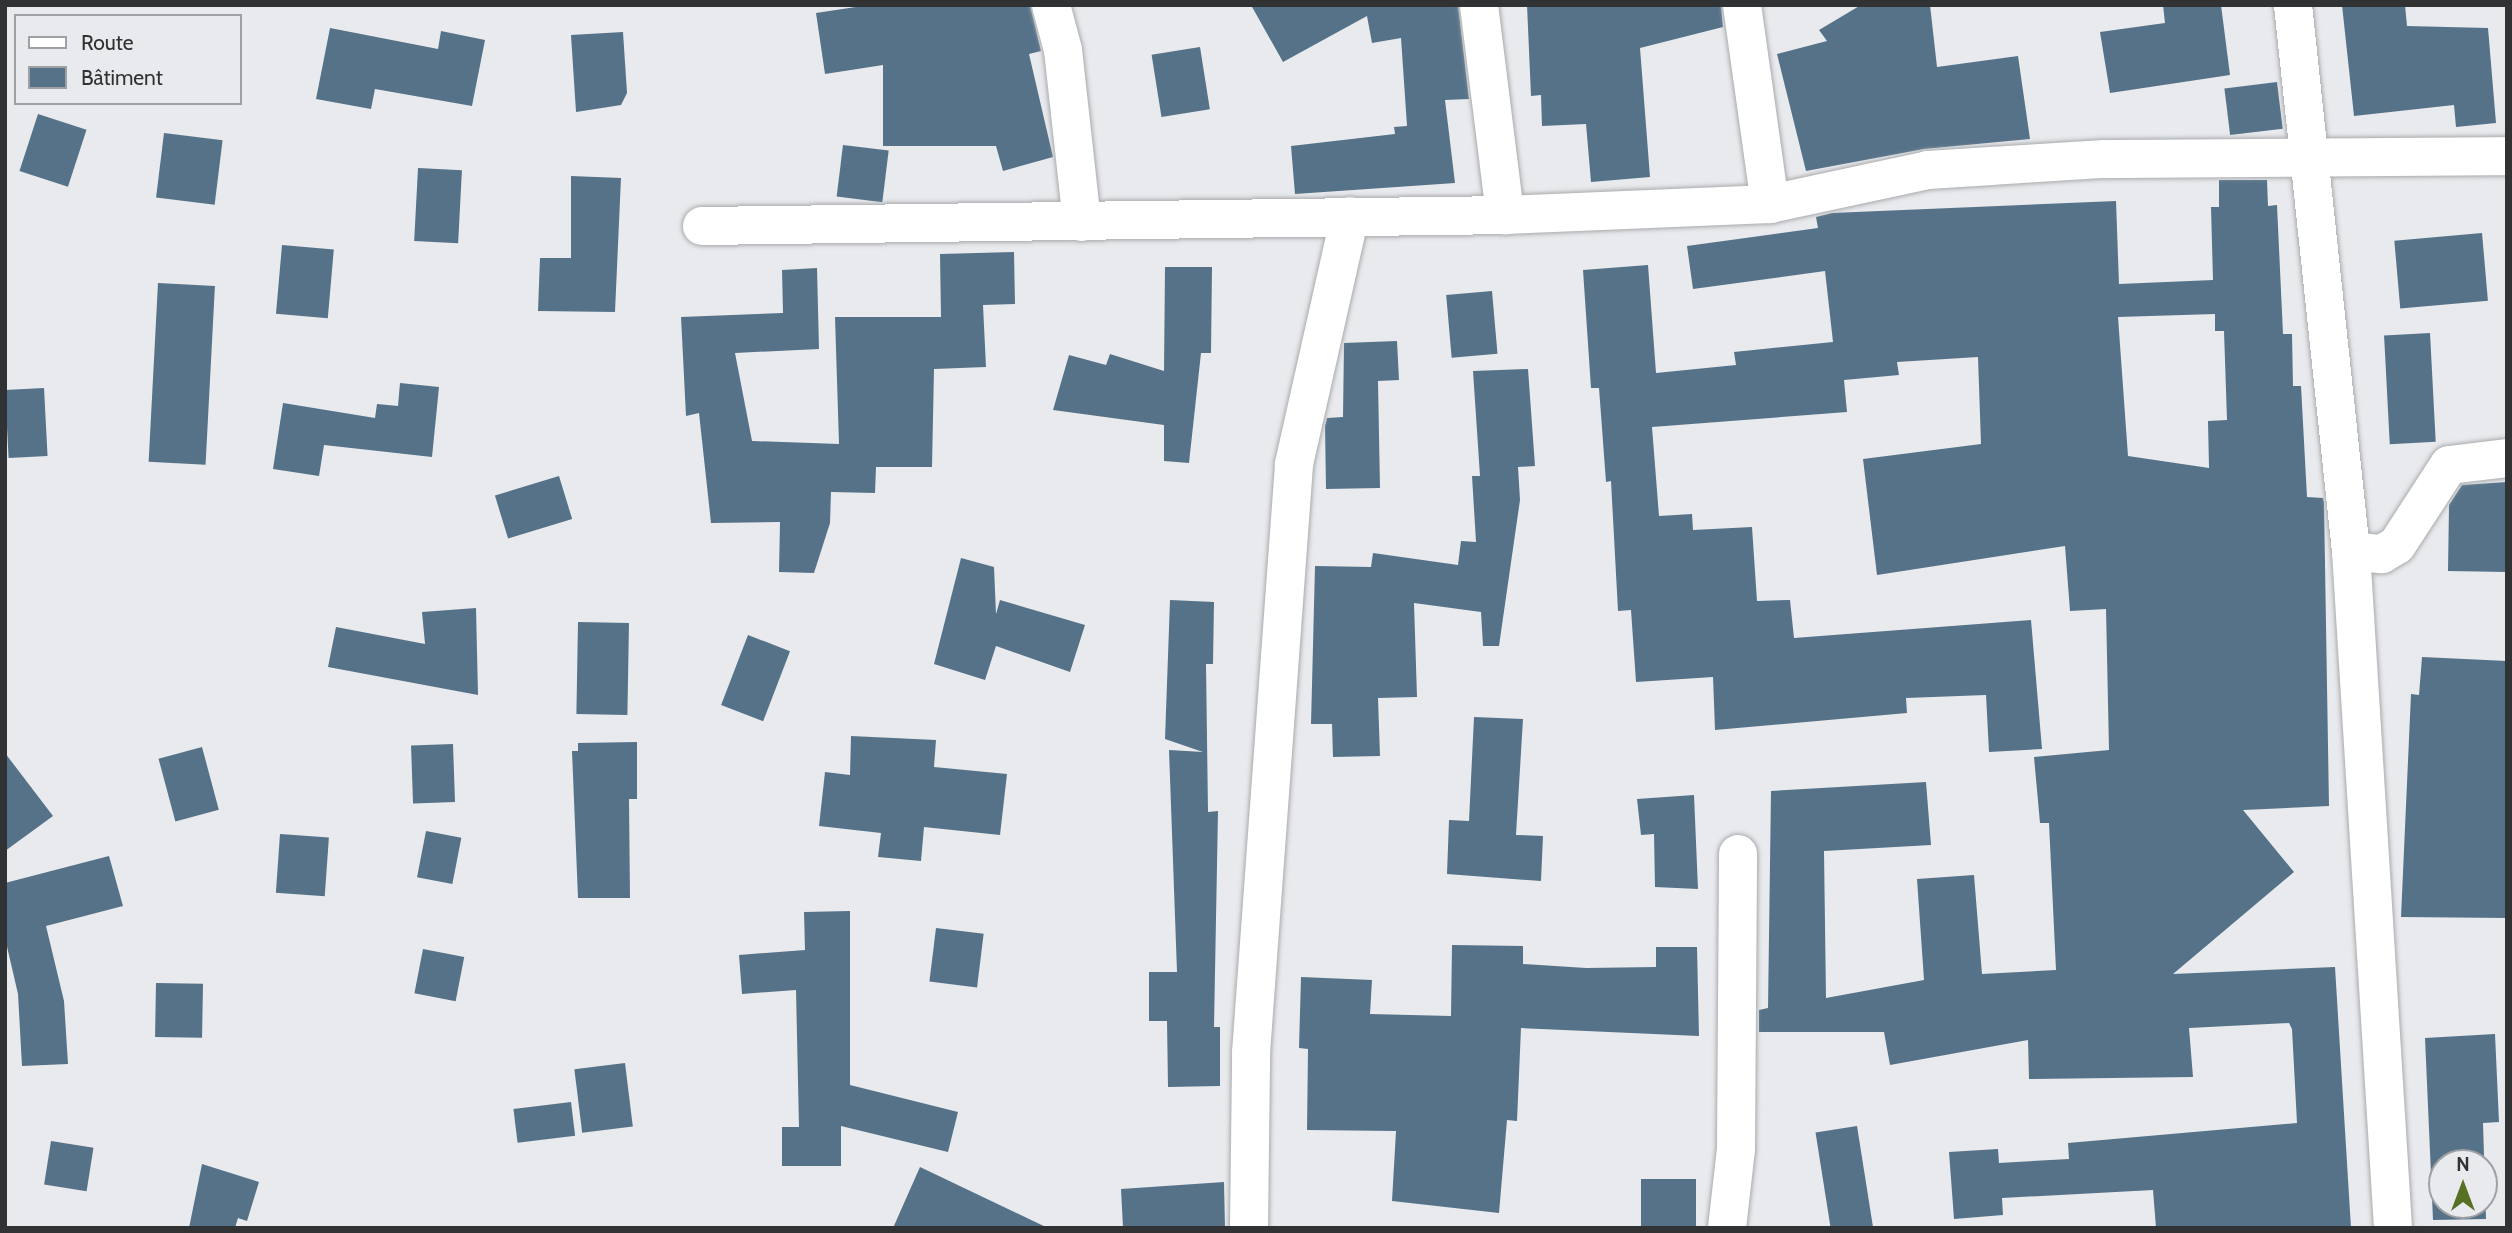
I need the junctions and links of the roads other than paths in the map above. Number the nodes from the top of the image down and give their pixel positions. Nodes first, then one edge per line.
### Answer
1 (1051, 5) edge
2 (1479, 5) edge
3 (1742, 5) edge
4 (2293, 5) edge
5 (2310, 155) junction
6 (2507, 156) edge
7 (1770, 204) junction
8 (1505, 215) junction
9 (1350, 216) junction
10 (1082, 222) junction
11 (702, 226) dead end
12 (2507, 458) edge
13 (2351, 551) junction
14 (1738, 854) dead end
15 (1249, 1228) edge
16 (1727, 1228) edge
17 (2393, 1228) edge

1 - 10 street
2 - 8 street
3 - 7 street
4 - 5 street
5 - 6 street
5 - 7 street
5 - 13 street
7 - 8 street
8 - 9 street
9 - 10 street
9 - 15 street
10 - 11 street
12 - 13 street
13 - 17 street
14 - 16 street

